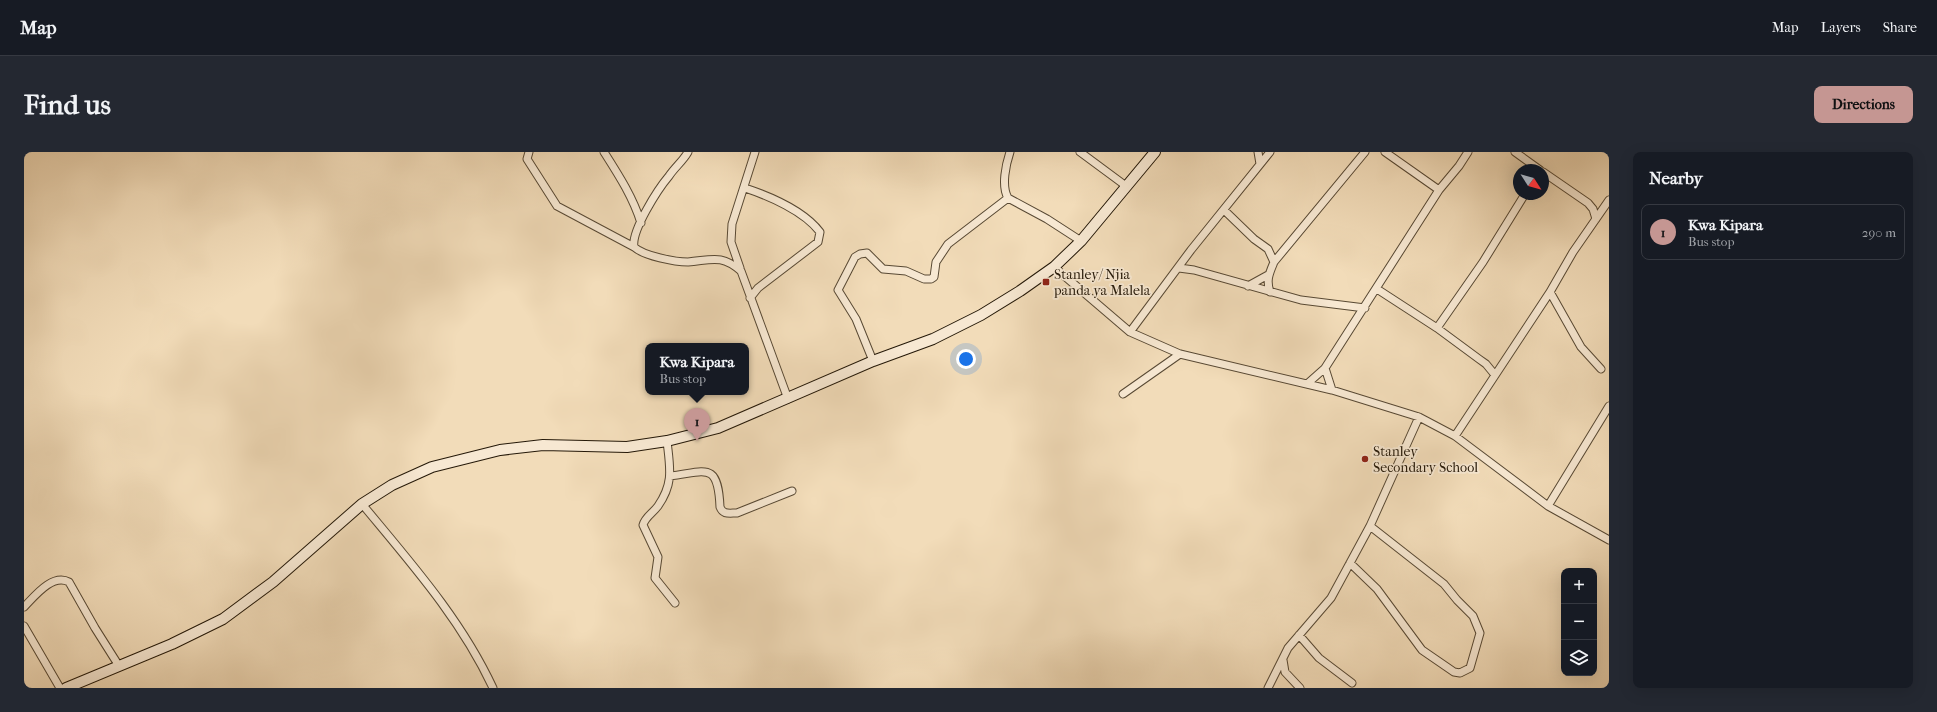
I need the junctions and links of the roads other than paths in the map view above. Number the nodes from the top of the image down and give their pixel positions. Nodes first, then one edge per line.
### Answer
1 (529, 152) edge
2 (604, 152) edge
3 (688, 152) edge
4 (755, 152) edge
5 (1010, 152) edge
6 (1080, 152) edge
7 (1155, 152) edge
8 (1258, 152) edge
9 (1270, 152) edge
10 (1365, 152) edge
11 (1385, 152) edge
12 (1468, 152) edge
13 (1515, 152) edge
14 (1260, 164) junction
15 (1532, 164) edge
16 (1549, 176) edge
17 (1126, 186) junction
18 (745, 188) junction
19 (1439, 190) junction
20 (1008, 198) junction
21 (1521, 200) edge
22 (1609, 200) edge
23 (1224, 210) junction
24 (1596, 219) junction
25 (641, 222) junction
26 (1081, 240) junction
27 (634, 247) junction
28 (1274, 262) junction
29 (1054, 266) junction
30 (1179, 268) junction
31 (741, 271) junction
32 (1268, 275) junction
33 (1248, 286) junction
34 (1377, 289) junction
35 (1270, 292) junction
36 (1550, 292) junction
37 (750, 298) junction
38 (1365, 308) junction
39 (1437, 328) junction
40 (1130, 332) junction
41 (1180, 354) junction
42 (873, 361) junction
43 (1486, 364) junction
44 (1504, 364) junction
45 (1325, 368) junction
46 (1601, 368) dead end
47 (1495, 375) junction
48 (1307, 384) junction
49 (1332, 390) junction
50 (1123, 394) dead end
51 (788, 399) junction
52 (1609, 406) edge
53 (1419, 417) junction
54 (1455, 436) junction
55 (667, 441) junction
56 (670, 476) junction
57 (792, 491) dead end
58 (362, 504) junction
59 (1548, 506) junction
60 (1370, 526) junction
61 (1609, 540) edge
62 (1350, 563) junction
63 (675, 603) dead end
64 (24, 607) edge
65 (24, 626) edge
66 (1299, 635) junction
67 (1283, 659) junction
68 (119, 666) junction
69 (1352, 683) dead end
70 (60, 688) edge
71 (66, 688) edge
72 (493, 688) edge
73 (1268, 688) edge
74 (1300, 688) edge

1 - 27 street
2 - 25 street
3 - 25 street
4 - 18 street
5 - 20 street
6 - 17 street
7 - 17 main road
8 - 14 street
9 - 14 street
10 - 28 street
11 - 19 street
12 - 19 street
13 - 15 street
14 - 23 street
16 - 24 street
17 - 26 main road
18 - 31 street
18 - 37 street
19 - 34 street
20 - 26 street
20 - 42 street
21 - 39 street
22 - 24 street
23 - 28 street
23 - 30 street
24 - 36 street
25 - 27 street
26 - 29 main road
27 - 31 street
28 - 32 street
29 - 40 street
29 - 42 main road
30 - 33 street
30 - 40 street
31 - 37 street
32 - 33 street
32 - 35 street
33 - 35 street
34 - 38 street
34 - 39 street
35 - 38 street
36 - 44 street
36 - 46 street
37 - 51 street
38 - 45 street
39 - 43 street
40 - 41 street
41 - 48 street
41 - 50 street
42 - 51 main road
43 - 44 street
43 - 47 street
44 - 47 street
45 - 48 street
45 - 49 street
47 - 54 street
48 - 49 street
49 - 53 street
51 - 55 main road
52 - 59 street
53 - 54 street
53 - 60 street
54 - 59 street
55 - 56 street
55 - 58 main road
56 - 57 street
56 - 63 street
58 - 68 main road
58 - 72 street
59 - 61 street
60 - 62 street
60 - 62 street
62 - 66 street
64 - 68 street
65 - 70 street
66 - 67 street
66 - 69 street
67 - 73 street
67 - 74 street
68 - 71 main road

